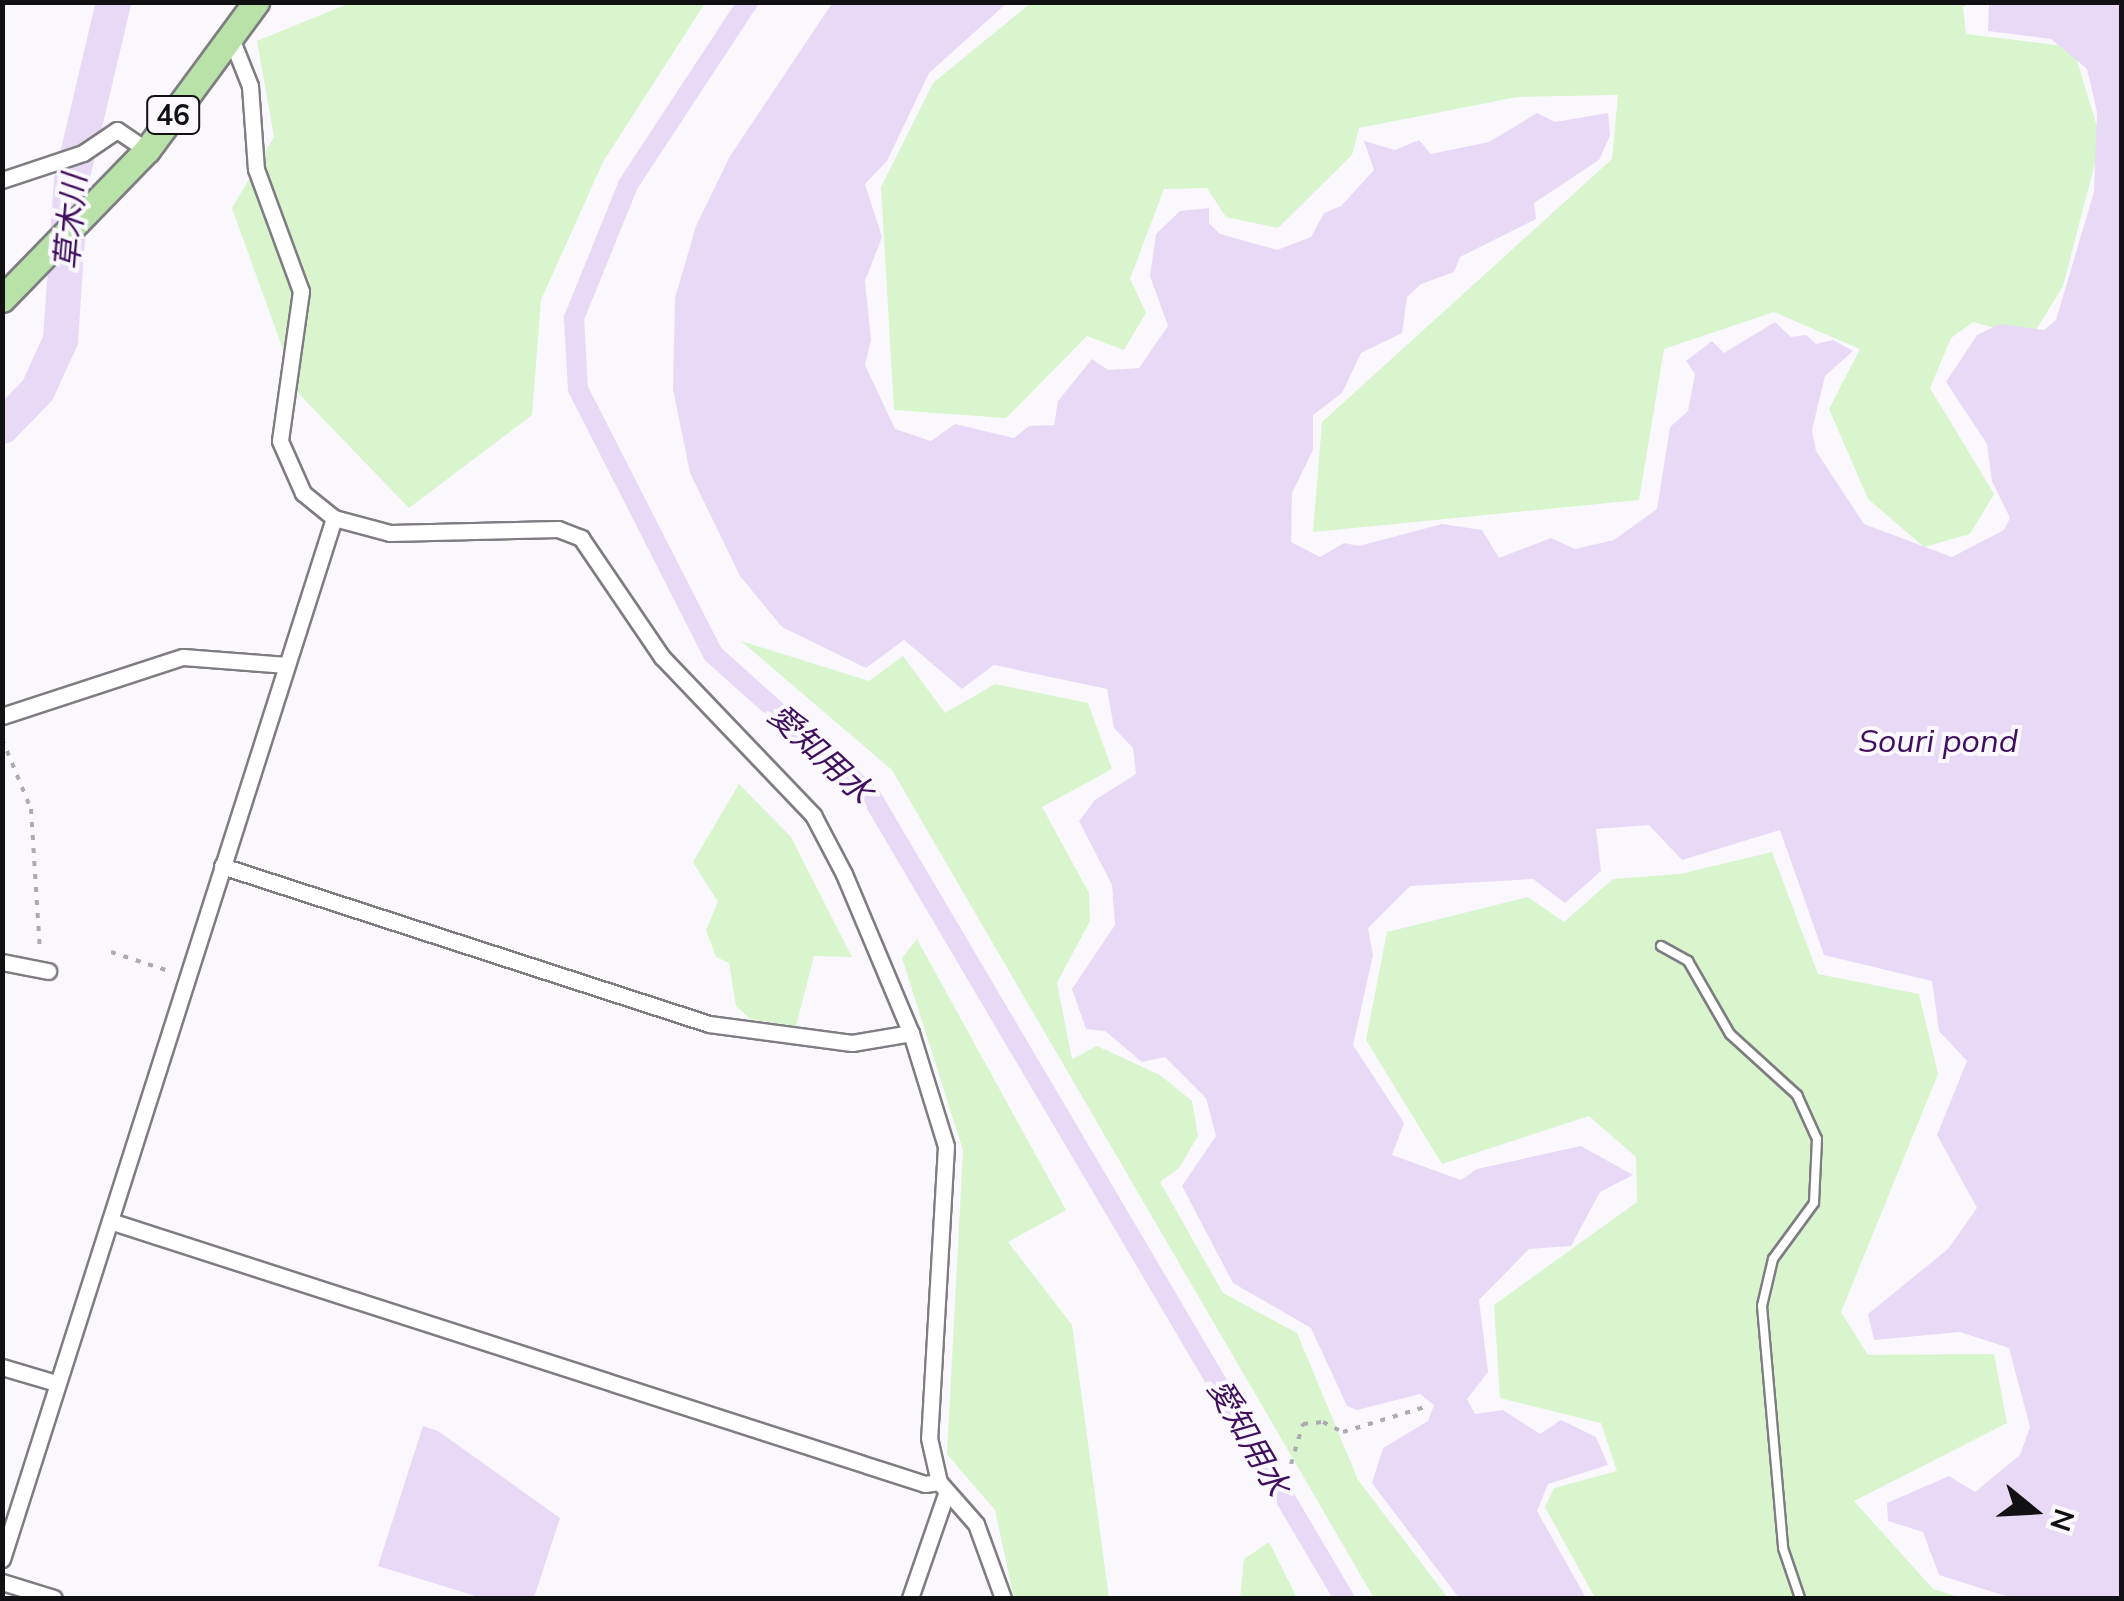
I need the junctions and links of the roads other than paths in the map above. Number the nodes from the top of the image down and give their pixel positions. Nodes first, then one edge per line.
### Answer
1 (256, 2) edge
2 (231, 38) junction
3 (147, 150) junction
4 (2, 180) edge
5 (2, 299) edge
6 (334, 518) junction
7 (287, 665) junction
8 (2, 716) edge
9 (222, 866) junction
10 (1661, 946) dead end
11 (2, 962) edge
12 (44, 971) road end
13 (911, 1033) junction
14 (110, 1221) junction
15 (2, 1366) edge
16 (56, 1384) junction
17 (943, 1488) junction
18 (2, 1559) edge
19 (2, 1582) edge
20 (54, 1598) edge
21 (910, 1598) edge
22 (1003, 1598) edge
23 (1800, 1598) edge

1 - 2 main road, 46
2 - 3 main road, 46
2 - 6 street
3 - 4 street
3 - 5 main road, 46
6 - 7 street
6 - 13 street
7 - 8 street
7 - 9 street
9 - 13 street
9 - 14 street
10 - 23 lane
11 - 12 street
13 - 17 street
14 - 16 street
14 - 17 street
15 - 16 street
16 - 18 street
17 - 21 street
17 - 22 street
19 - 20 street

